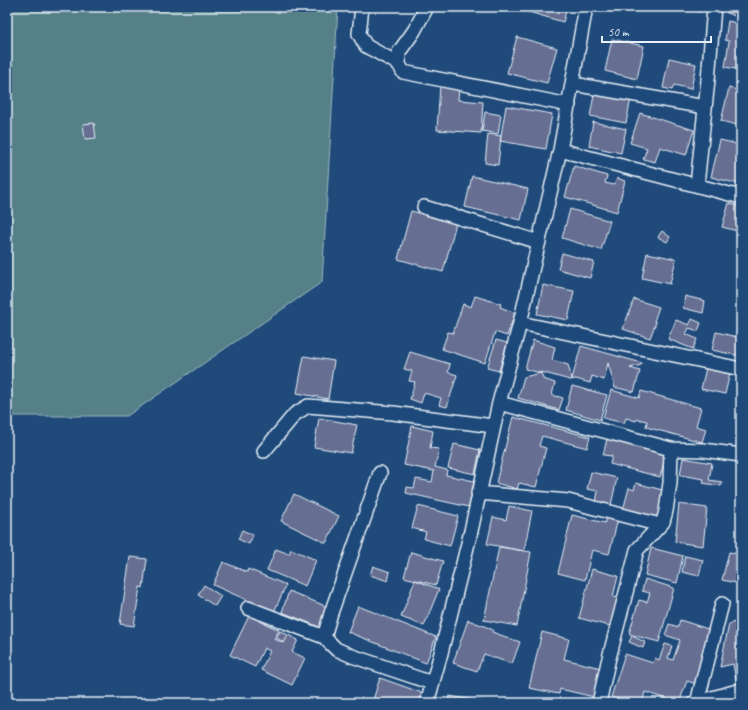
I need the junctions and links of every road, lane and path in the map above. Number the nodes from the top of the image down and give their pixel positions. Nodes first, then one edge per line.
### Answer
1 (362, 7) edge
2 (428, 7) edge
3 (586, 7) edge
4 (714, 7) edge
5 (399, 64) junction
6 (573, 84) junction
7 (569, 105) junction
8 (705, 107) junction
9 (560, 150) junction
10 (696, 185) junction
11 (741, 197) edge
12 (424, 207) dead end
13 (539, 242) junction
14 (520, 323) junction
15 (741, 369) edge
16 (499, 403) junction
17 (493, 426) junction
18 (671, 449) junction
19 (264, 451) dead end
20 (741, 455) edge
21 (380, 473) dead end
22 (478, 493) junction
23 (660, 525) junction
24 (722, 604) dead end
25 (248, 608) dead end
26 (324, 637) junction
27 (432, 683) junction
28 (741, 690) edge
29 (710, 701) edge
30 (427, 703) edge
31 (599, 703) edge
32 (694, 703) edge
33 (697, 703) edge

1 - 5 street
2 - 5 street
3 - 6 street
4 - 8 street
5 - 7 street
6 - 7 street
6 - 8 street
7 - 9 street
8 - 10 street
9 - 10 street
9 - 13 street
10 - 11 street
12 - 13 street
13 - 14 street
14 - 15 street
14 - 16 street
16 - 17 street
16 - 18 street
17 - 19 street
17 - 22 street
18 - 20 street
18 - 23 street
21 - 26 street
22 - 23 street
22 - 27 street
23 - 31 street
24 - 33 street
25 - 26 street
26 - 27 street
27 - 30 street
28 - 29 street
29 - 33 street
32 - 33 street

